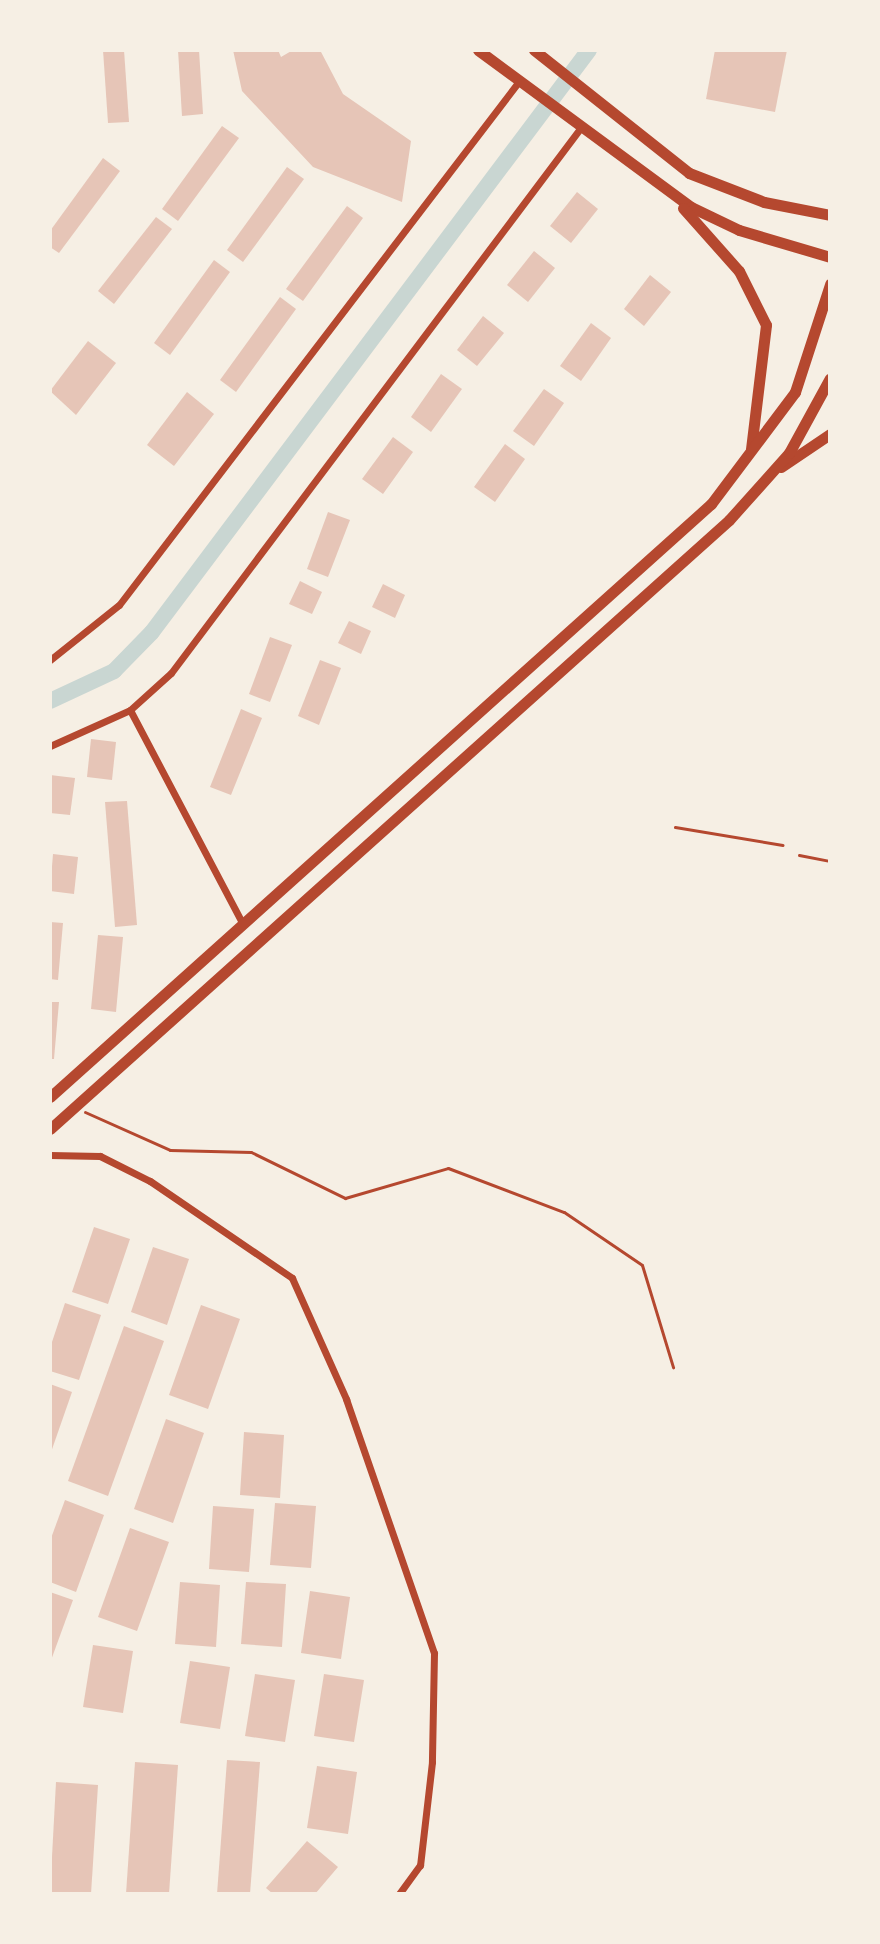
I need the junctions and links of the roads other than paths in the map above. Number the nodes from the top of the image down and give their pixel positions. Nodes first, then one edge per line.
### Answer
1 (478, 50) edge
2 (539, 54) edge
3 (522, 82) junction
4 (582, 126) junction
5 (672, 195) junction
6 (830, 215) edge
7 (830, 257) edge
8 (830, 284) edge
9 (830, 378) edge
10 (830, 434) edge
11 (749, 456) junction
12 (777, 469) junction
13 (50, 660) edge
14 (130, 710) junction
15 (50, 746) edge
16 (243, 924) junction
17 (50, 1097) edge
18 (50, 1129) edge
19 (50, 1155) edge
20 (399, 1894) edge

1 - 3 main road
2 - 6 main road
3 - 4 main road
3 - 13 street
4 - 5 main road
4 - 14 street
5 - 7 main road
5 - 11 main road
8 - 11 main road
9 - 12 main road
10 - 12 main road
11 - 16 main road
12 - 18 main road
14 - 15 street
14 - 16 street
16 - 17 main road
19 - 20 street

